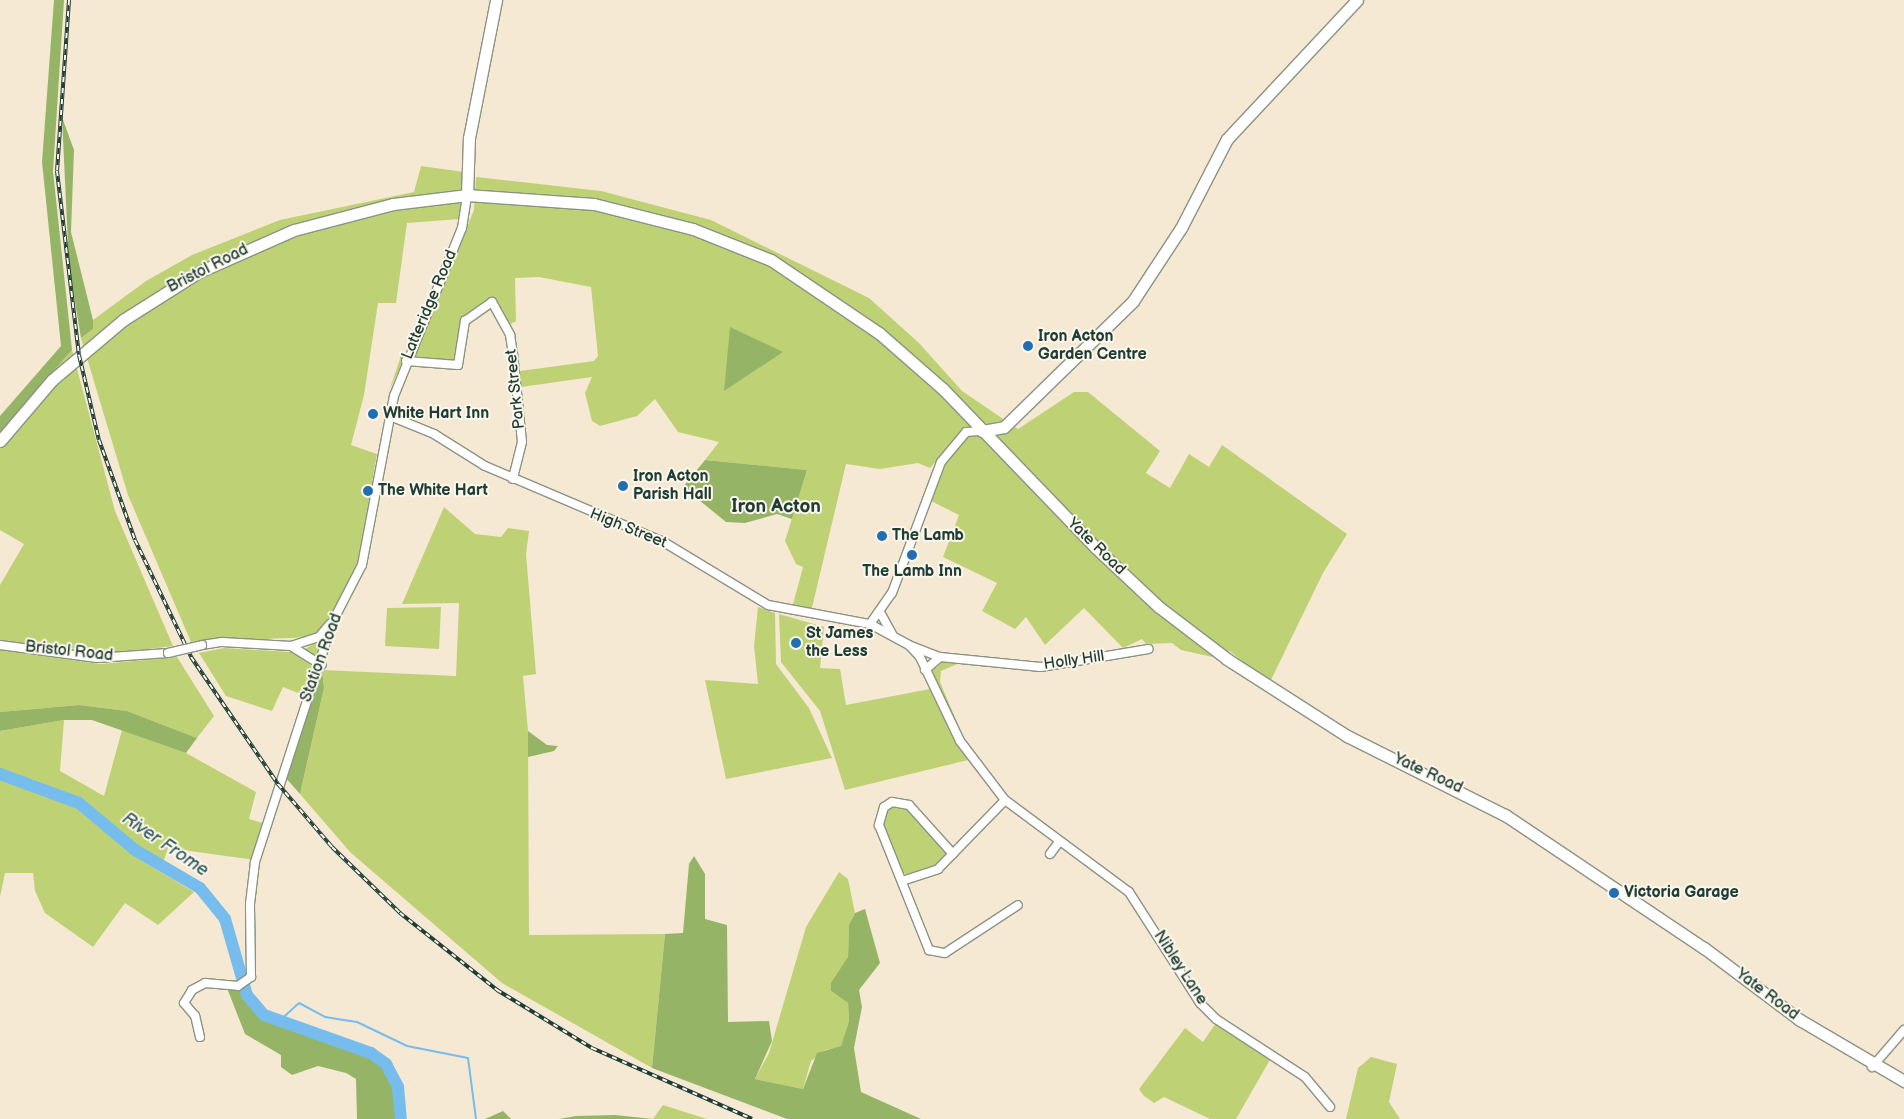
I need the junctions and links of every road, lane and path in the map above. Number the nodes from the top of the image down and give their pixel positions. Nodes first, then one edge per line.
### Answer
1 (496, 0) edge
2 (1357, 0) edge
3 (468, 195) junction
4 (406, 362) junction
5 (390, 416) junction
6 (982, 431) junction
7 (0, 441) edge
8 (513, 479) junction
9 (881, 614) junction
10 (332, 623) junction
11 (870, 624) junction
12 (892, 634) junction
13 (0, 645) edge
14 (909, 645) junction
15 (291, 646) junction
16 (1148, 648) dead end
17 (940, 657) junction
18 (321, 664) junction
19 (925, 670) junction
20 (1005, 800) junction
21 (1059, 842) junction
22 (953, 854) junction
23 (1050, 854) dead end
24 (902, 881) junction
25 (1016, 909) dead end
26 (1904, 1030) edge
27 (200, 1037) dead end
28 (1872, 1067) junction
29 (1904, 1081) edge
30 (1330, 1107) dead end

1 - 3 main road
2 - 6 main road
3 - 4 street, Latteridge Road
3 - 6 main road, Bristol Road
3 - 7 main road, Bristol Road
4 - 5 street, Latteridge Road
4 - 8 street, Park Street
5 - 8 street, High Street
5 - 10 street, Station Road
6 - 9 street
6 - 28 main road, Yate Road
8 - 11 street, High Street
9 - 11 street
9 - 12 street, Nibley Lane
10 - 15 street
10 - 18 street, Station Road
11 - 12 street, Nibley Lane
12 - 14 street, Nibley Lane
13 - 15 street, Bristol Road, bridge
14 - 17 street, Holly Hill
14 - 19 street, Nibley Lane
15 - 18 street
16 - 17 street, Holly Hill
17 - 19 street
18 - 27 street, Station Road
19 - 20 street, Nibley Lane
20 - 21 street, Nibley Lane
20 - 22 street
21 - 23 street
21 - 30 street, Nibley Lane
22 - 24 street
22 - 24 street
24 - 25 street
26 - 28 street
28 - 29 main road, Yate Road

